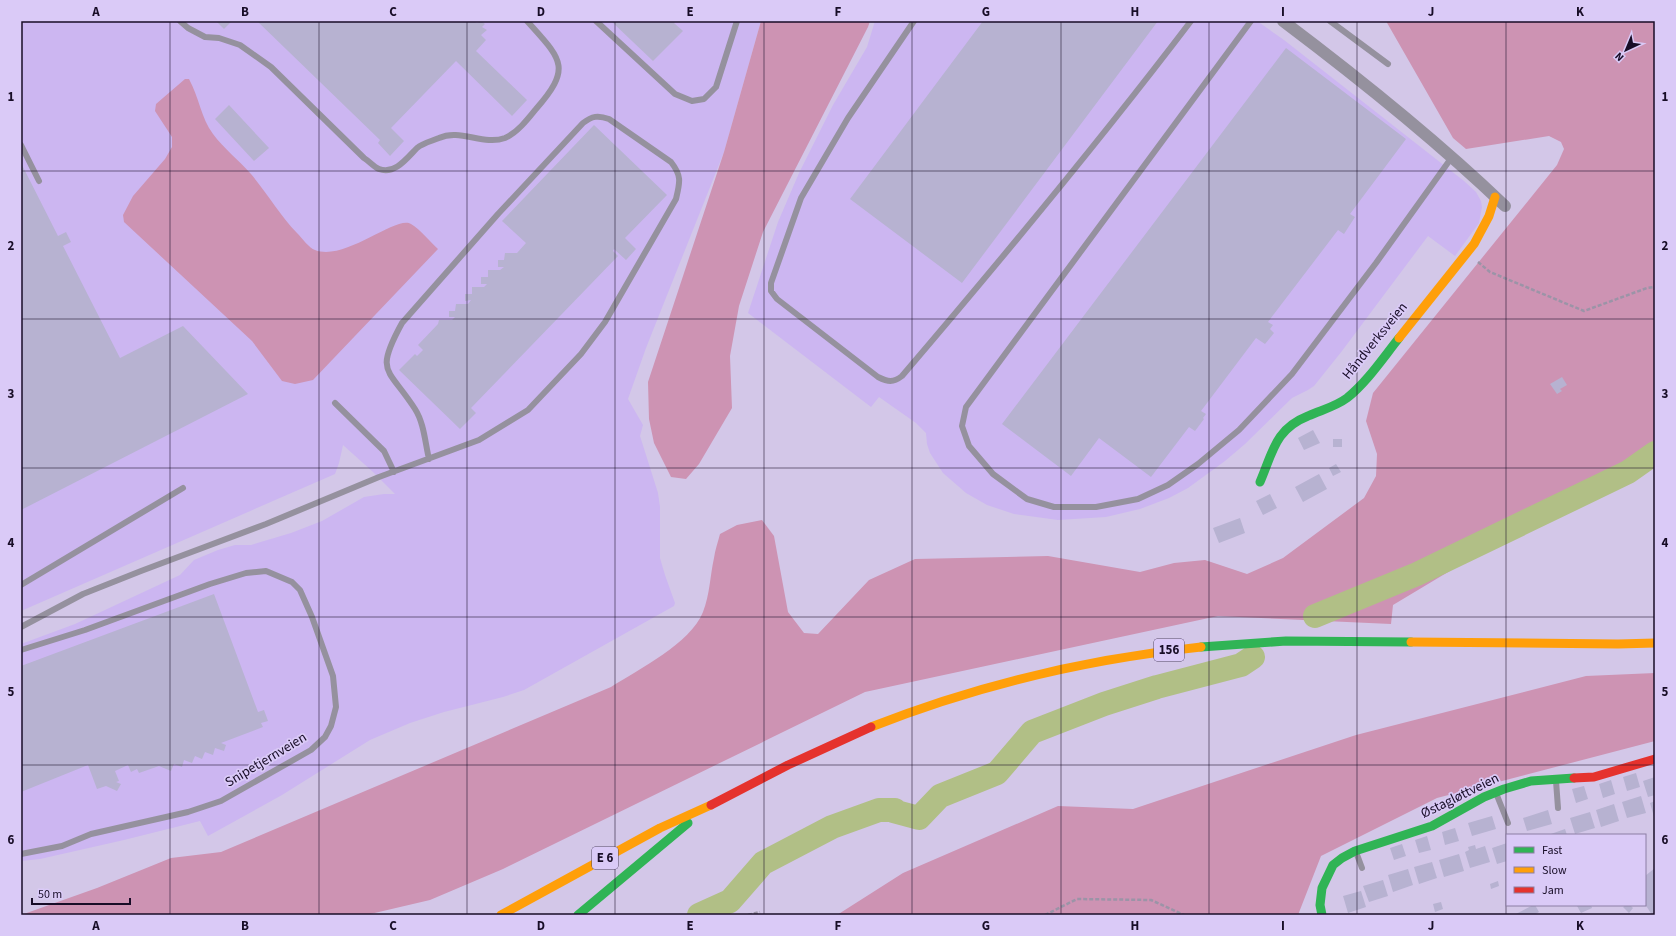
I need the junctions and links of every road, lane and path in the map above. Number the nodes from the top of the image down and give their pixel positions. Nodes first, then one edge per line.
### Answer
1 (180, 21) edge
2 (527, 21) edge
3 (596, 21) edge
4 (738, 21) edge
5 (914, 21) edge
6 (1192, 21) edge
7 (1251, 21) edge
8 (1283, 21) edge
9 (1330, 21) edge
10 (1388, 64) dead end
11 (21, 145) edge
12 (1452, 157) junction
13 (39, 181) dead end
14 (1495, 197) junction
15 (1505, 206) dead end
16 (1467, 252) junction
17 (1655, 287) edge
18 (335, 403) dead end
19 (429, 459) junction
20 (394, 472) junction
21 (1260, 482) dead end
22 (183, 488) dead end
23 (21, 585) edge
24 (21, 627) edge
25 (1655, 643) edge
26 (21, 650) edge
27 (1655, 759) edge
28 (1556, 779) junction
29 (1496, 792) junction
30 (711, 805) junction
31 (1558, 808) dead end
32 (1508, 823) dead end
33 (1355, 851) junction
34 (21, 854) edge
35 (1362, 868) dead end
36 (760, 912) dead end
37 (500, 915) edge
38 (578, 915) edge
39 (748, 915) edge
40 (1045, 915) edge
41 (1184, 915) edge
42 (1322, 915) edge

1 - 2 lane
3 - 4 lane
5 - 6 lane
7 - 12 lane
8 - 12 street
9 - 10 lane
11 - 13 lane
12 - 14 street
14 - 15 street
14 - 16 main road, Håndverksveien
16 - 17 path
16 - 21 main road, Håndverksveien
18 - 20 lane
19 - 19 lane
19 - 20 lane
20 - 24 lane
22 - 23 lane
25 - 30 main road, 156
26 - 34 lane, Snipetjernveien
27 - 28 main road, Østagløttveien
28 - 29 main road, Østagløttveien
28 - 31 lane
29 - 32 lane
29 - 33 main road, Østagløttveien
30 - 37 main road, E 6
30 - 38 main road, E 6
33 - 35 lane
33 - 42 main road, Østagløttveien
36 - 39 path
40 - 41 path

